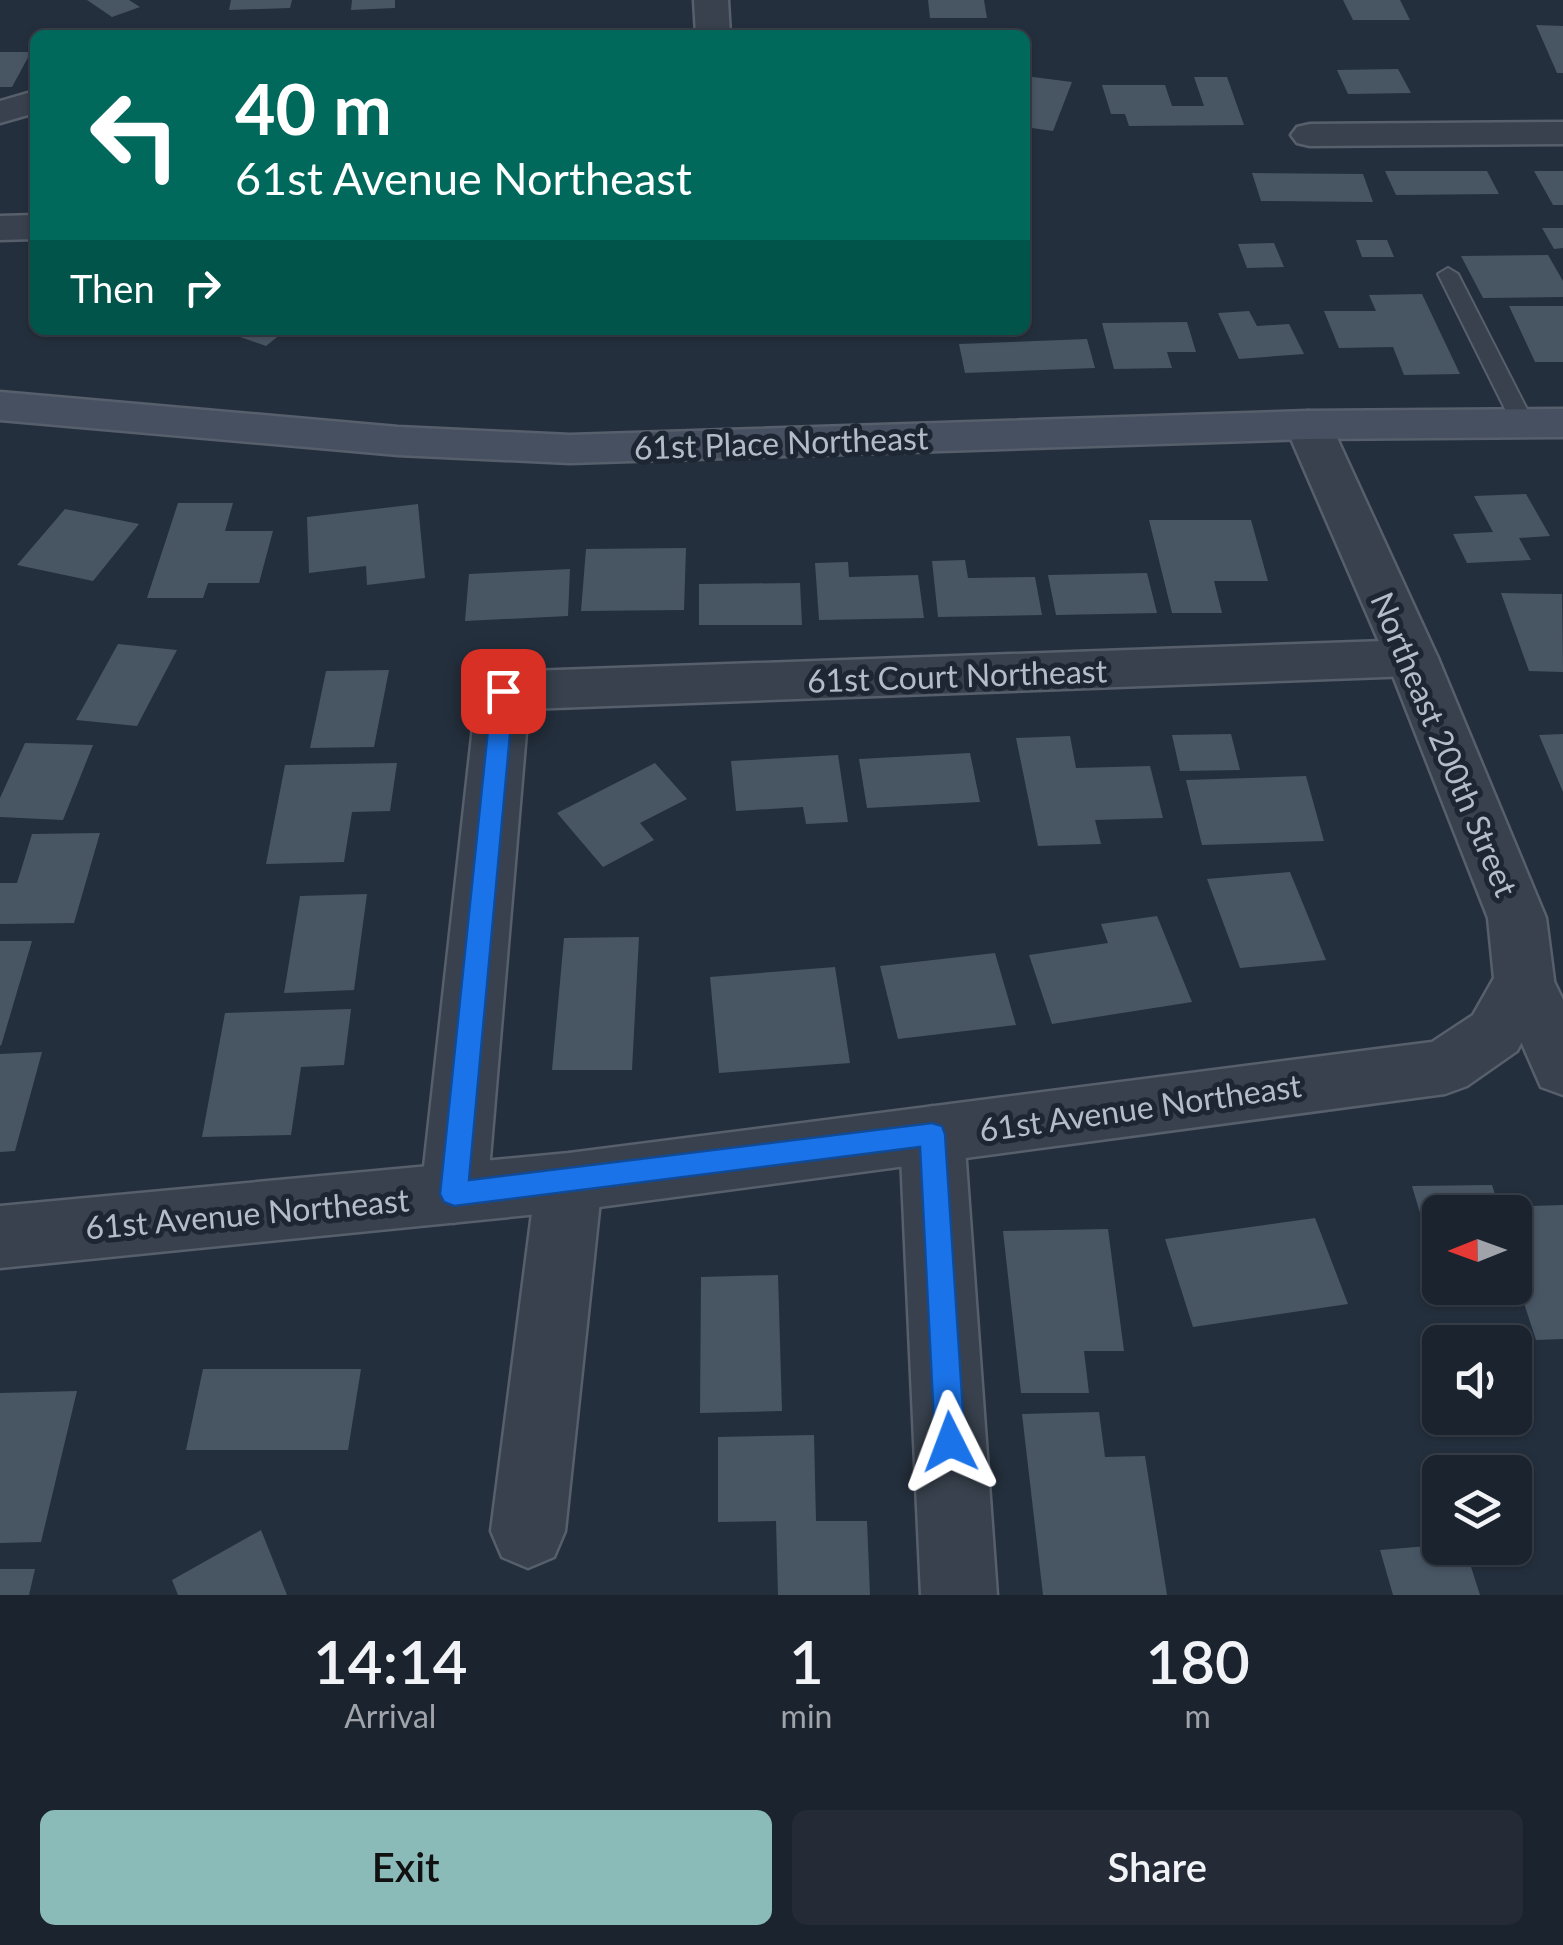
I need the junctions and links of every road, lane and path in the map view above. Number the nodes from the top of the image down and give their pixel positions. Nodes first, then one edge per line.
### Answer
1 (710, 0) edge
2 (713, 30) edge
3 (30, 103) edge
4 (0, 112) edge
5 (1563, 133) edge
6 (1310, 135) dead end
7 (30, 227) edge
8 (0, 228) edge
9 (1448, 274) dead end
10 (0, 406) edge
11 (1543, 423) edge
12 (1308, 425) junction
13 (1412, 658) junction
14 (1524, 980) junction
15 (1563, 1068) edge
16 (932, 1134) junction
17 (568, 1182) junction
18 (454, 1194) junction
19 (0, 1237) edge
20 (528, 1531) dead end
21 (959, 1595) edge

1 - 2 street
3 - 4 street
5 - 6 street
7 - 8 street
9 - 11 lane
10 - 12 main road, 61st Place Northeast
11 - 12 main road, 61st Place Northeast
12 - 13 street, Northeast 200th Street
13 - 14 street, Northeast 200th Street
13 - 18 street, 61st Court Northeast
14 - 15 street, Northeast 200th Street
14 - 16 street, 61st Avenue Northeast
16 - 17 street, 61st Avenue Northeast
16 - 21 street
17 - 18 street, 61st Avenue Northeast
17 - 20 street
18 - 19 street, 61st Avenue Northeast

